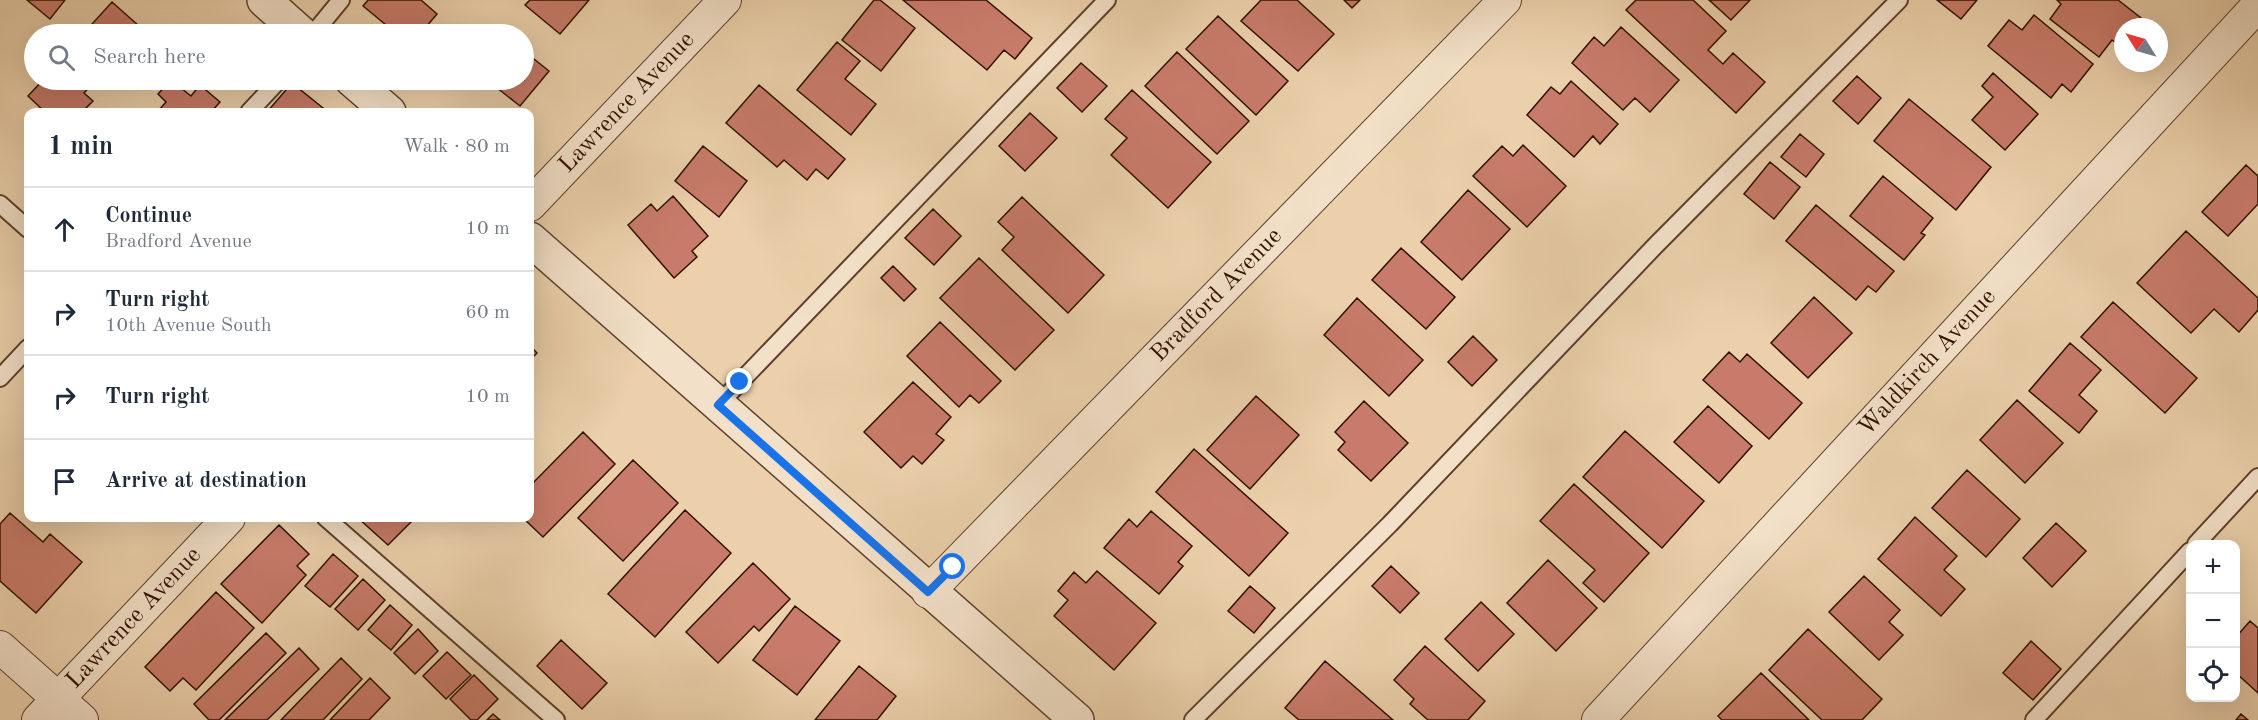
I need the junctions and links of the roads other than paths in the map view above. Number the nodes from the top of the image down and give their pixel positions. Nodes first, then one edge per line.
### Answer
1 (264, 0) edge
2 (341, 0) edge
3 (725, 0) edge
4 (1107, 0) edge
5 (1505, 0) edge
6 (1899, 0) edge
7 (2258, 5) edge
8 (291, 24) edge
9 (322, 24) edge
10 (270, 90) edge
11 (364, 90) edge
12 (253, 108) edge
13 (384, 108) edge
14 (534, 200) edge
15 (0, 204) edge
16 (24, 225) edge
17 (534, 243) edge
18 (24, 352) edge
19 (0, 378) edge
20 (718, 405) junction
21 (2258, 477) edge
22 (225, 522) edge
23 (331, 522) edge
24 (2200, 540) edge
25 (2186, 554) edge
26 (928, 592) junction
27 (0, 647) edge
28 (48, 709) edge
29 (82, 720) edge
30 (556, 720) edge
31 (1077, 720) edge
32 (1193, 720) edge
33 (1598, 720) edge
34 (2034, 720) edge

1 - 8 street
2 - 9 lane
3 - 14 street, Lawrence Avenue
4 - 20 lane
5 - 26 street, Bradford Avenue
6 - 32 lane
7 - 33 street, Waldkirch Avenue
10 - 12 lane
11 - 13 street
15 - 16 lane
17 - 20 street
18 - 19 lane
20 - 26 street
21 - 24 lane
22 - 28 street, Lawrence Avenue
23 - 30 lane
25 - 34 lane
26 - 31 street
27 - 28 street
28 - 29 street

